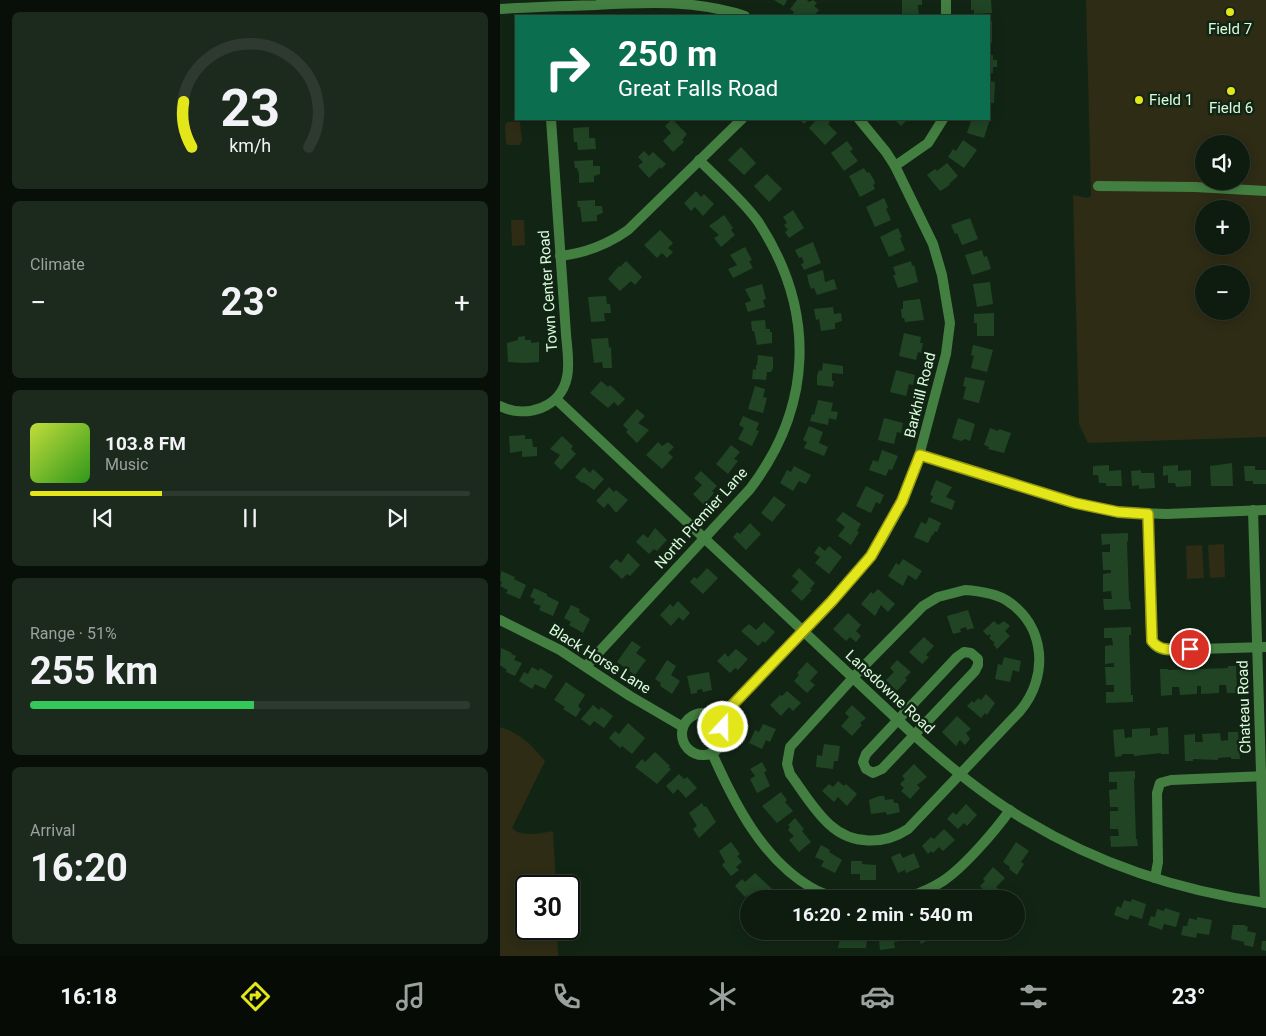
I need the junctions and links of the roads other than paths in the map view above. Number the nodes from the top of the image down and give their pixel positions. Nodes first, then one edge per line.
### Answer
1 (946, 0) edge
2 (507, 6) edge
3 (544, 12) edge
4 (742, 15) edge
5 (946, 15) edge
6 (551, 120) edge
7 (741, 120) edge
8 (860, 120) edge
9 (942, 120) edge
10 (699, 160) junction
11 (895, 166) junction
12 (1098, 186) dead end
13 (1266, 191) edge
14 (560, 256) junction
15 (556, 399) junction
16 (500, 406) edge
17 (920, 455) junction
18 (1253, 510) junction
19 (1266, 510) edge
20 (1148, 514) junction
21 (704, 538) junction
22 (500, 620) edge
23 (803, 632) junction
24 (1262, 647) edge
25 (586, 666) junction
26 (854, 678) junction
27 (718, 720) junction
28 (898, 720) junction
29 (683, 727) junction
30 (915, 736) junction
31 (712, 753) junction
32 (960, 775) junction
33 (1264, 776) edge
34 (1010, 810) junction
35 (1155, 878) junction
36 (816, 890) edge
37 (927, 890) edge
38 (1266, 903) edge

1 - 5 street
2 - 3 street
3 - 4 street
6 - 14 street, Town Center Road
7 - 10 street
8 - 11 street, Barkhill Road
9 - 11 street
10 - 14 street
10 - 21 street, North Premier Lane
11 - 17 street, Barkhill Road
12 - 13 street
14 - 15 street, Town Center Road
15 - 16 street
15 - 21 street, Lansdowne Road
17 - 20 street
17 - 23 street, Barkhill Road
18 - 19 street
18 - 20 street
18 - 24 street, Chateau Road
20 - 24 street
21 - 23 street, Lansdowne Road
21 - 25 street, North Premier Lane
22 - 25 street, Black Horse Lane
23 - 26 street, Lansdowne Road
23 - 27 street, Barkhill Road
24 - 33 street, Chateau Road
25 - 29 street, Black Horse Lane
26 - 28 street, Lansdowne Road
26 - 32 street
26 - 32 street
27 - 29 street
27 - 31 street
28 - 30 street, Lansdowne Road
28 - 30 street
28 - 30 street
29 - 31 street
30 - 32 street, Lansdowne Road
31 - 36 street
32 - 34 street, Lansdowne Road
33 - 35 street
33 - 38 street, Chateau Road
34 - 35 street, Lansdowne Road
34 - 37 street
35 - 38 street, Lansdowne Road

